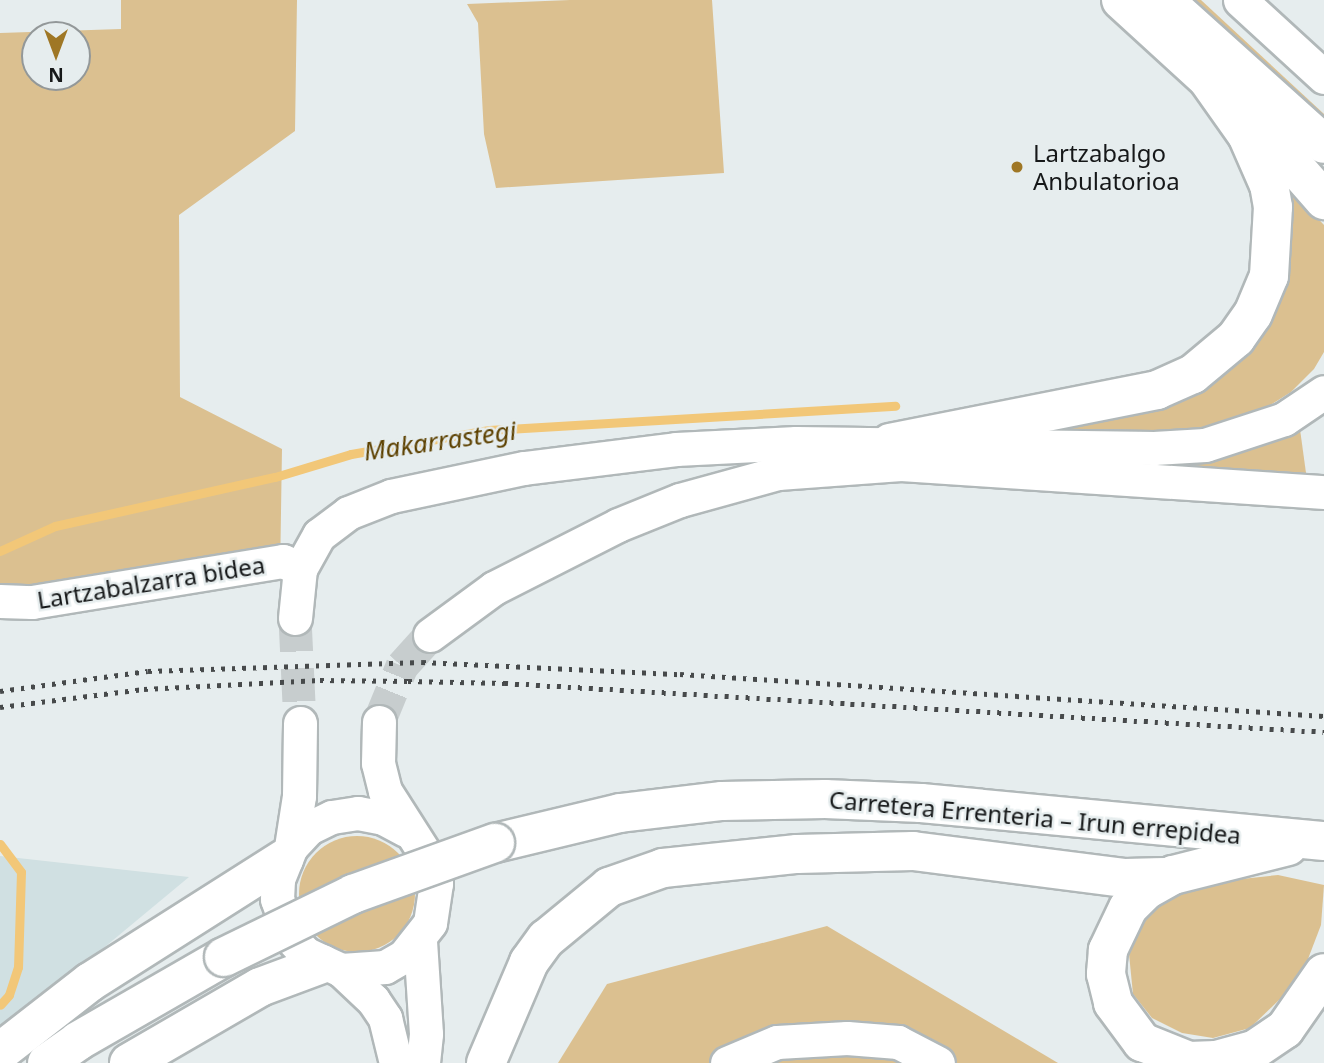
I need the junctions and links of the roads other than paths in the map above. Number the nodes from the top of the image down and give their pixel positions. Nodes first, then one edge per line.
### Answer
1 (1121, 0) edge
2 (1164, 0) edge
3 (1240, 0) edge
4 (1324, 77) edge
5 (1208, 80) junction
6 (1324, 144) edge
7 (1324, 200) edge
8 (1324, 392) edge
9 (890, 443) junction
10 (1324, 492) edge
11 (300, 569) junction
12 (0, 601) edge
13 (295, 618) tunnel mouth
14 (430, 635) tunnel mouth
15 (379, 722) tunnel mouth
16 (300, 723) tunnel mouth
17 (406, 830) junction
18 (1316, 840) edge
19 (287, 853) junction
20 (1166, 877) junction
21 (420, 941) junction
22 (331, 967) junction
23 (1324, 973) edge
24 (0, 1052) edge
25 (47, 1063) edge
26 (129, 1063) edge
27 (396, 1063) edge
28 (424, 1063) edge
29 (486, 1063) edge
30 (727, 1063) edge
31 (938, 1063) edge

1 - 5 main road
2 - 6 main road
3 - 4 street
5 - 7 main road
5 - 9 main road
8 - 9 street
9 - 11 street
10 - 14 street
11 - 12 street, Lartzabalzarra bidea
11 - 13 street
15 - 17 street
16 - 19 street
17 - 19 street
17 - 21 street
18 - 20 main road
18 - 25 main road, Carretera Errenteria – Irun errepidea, bridge
19 - 22 street
19 - 24 main road
20 - 23 main road
20 - 29 main road
21 - 22 street
21 - 28 street
22 - 26 main road
22 - 27 street
30 - 31 street

